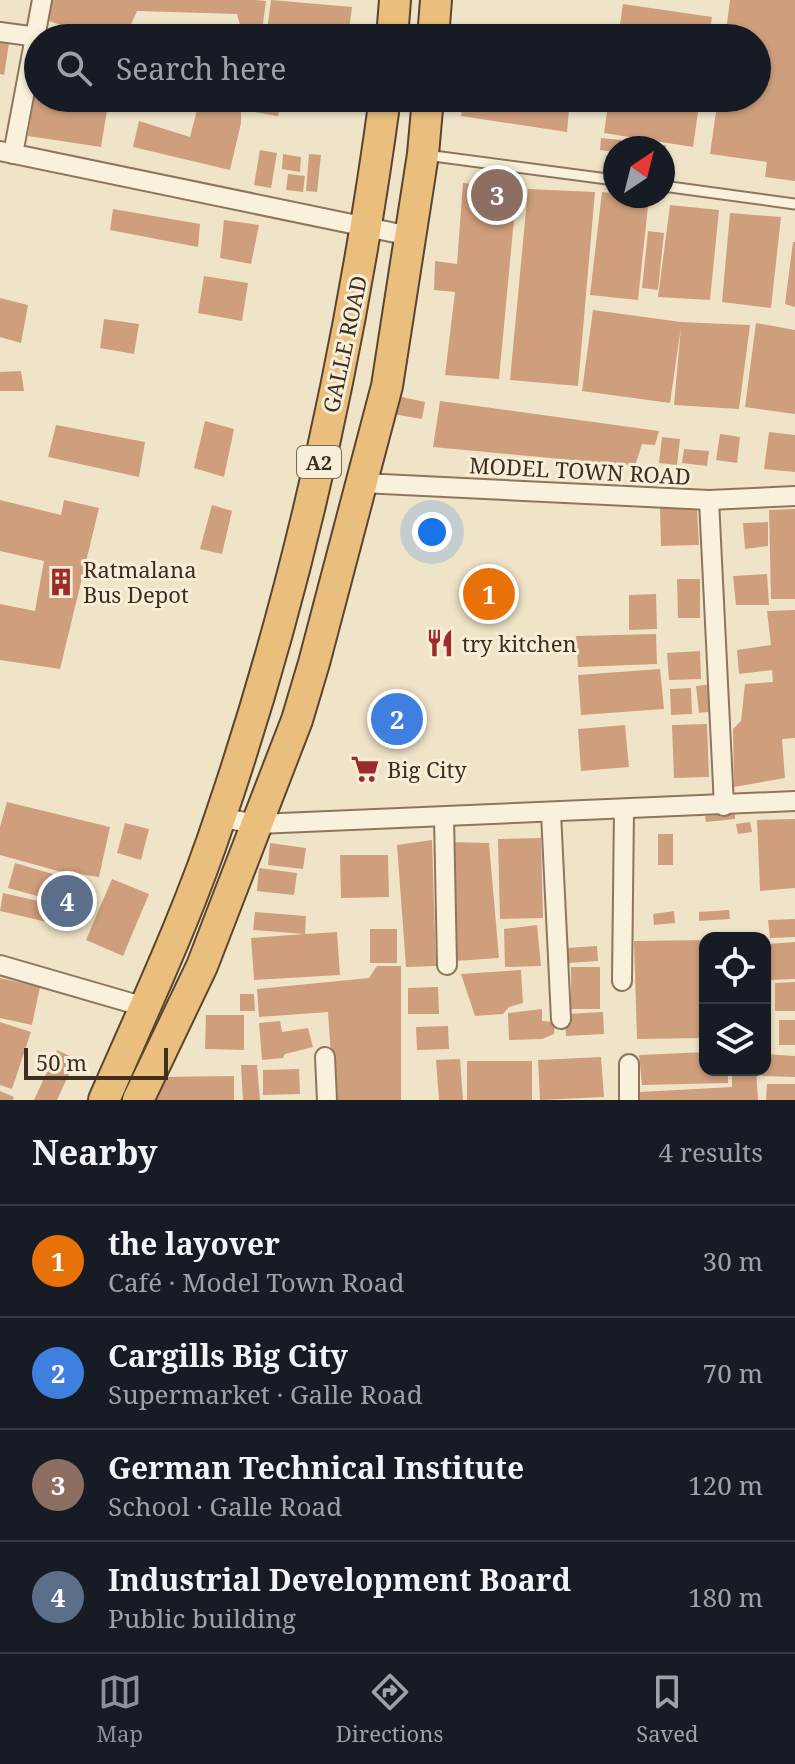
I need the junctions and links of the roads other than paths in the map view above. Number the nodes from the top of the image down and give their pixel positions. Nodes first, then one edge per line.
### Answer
1 (42, 0) edge
2 (395, 0) edge
3 (436, 0) edge
4 (39, 24) edge
5 (393, 24) edge
6 (434, 24) edge
7 (0, 32) edge
8 (24, 35) edge
9 (24, 87) edge
10 (383, 112) edge
11 (427, 112) edge
12 (7, 153) edge
13 (423, 154) junction
14 (603, 178) edge
15 (675, 188) edge
16 (795, 204) edge
17 (368, 226) junction
18 (410, 236) junction
19 (362, 483) junction
20 (795, 496) edge
21 (709, 500) junction
22 (795, 801) edge
23 (724, 806) junction
24 (624, 810) junction
25 (551, 813) junction
26 (444, 817) junction
27 (221, 818) junction
28 (258, 824) junction
29 (0, 965) edge
30 (447, 965) dead end
31 (622, 981) dead end
32 (145, 1007) junction
33 (561, 1019) dead end
34 (325, 1057) dead end
35 (629, 1064) dead end
36 (104, 1100) edge
37 (138, 1100) edge
38 (327, 1100) edge
39 (629, 1100) edge

1 - 4 street
2 - 5 highway
3 - 6 highway
7 - 8 street
9 - 12 street
10 - 17 highway, GALLE ROAD / A2
11 - 13 highway, GALLE ROAD / A2
12 - 17 street
13 - 14 lane
13 - 18 highway, GALLE ROAD / A2
15 - 16 lane
17 - 18 street
17 - 27 highway, GALLE ROAD / A2
18 - 19 highway, GALLE ROAD / A2
19 - 21 street, MODEL TOWN ROAD
19 - 28 highway, GALLE ROAD / A2
20 - 21 street, MODEL TOWN ROAD
21 - 23 street
22 - 23 street
23 - 24 street
24 - 25 street
24 - 31 street
25 - 26 street
25 - 33 street
26 - 28 street
26 - 30 street
27 - 28 street
27 - 32 highway, A2
28 - 37 highway, A2
29 - 32 street
32 - 36 highway, A2
34 - 38 street
35 - 39 street

